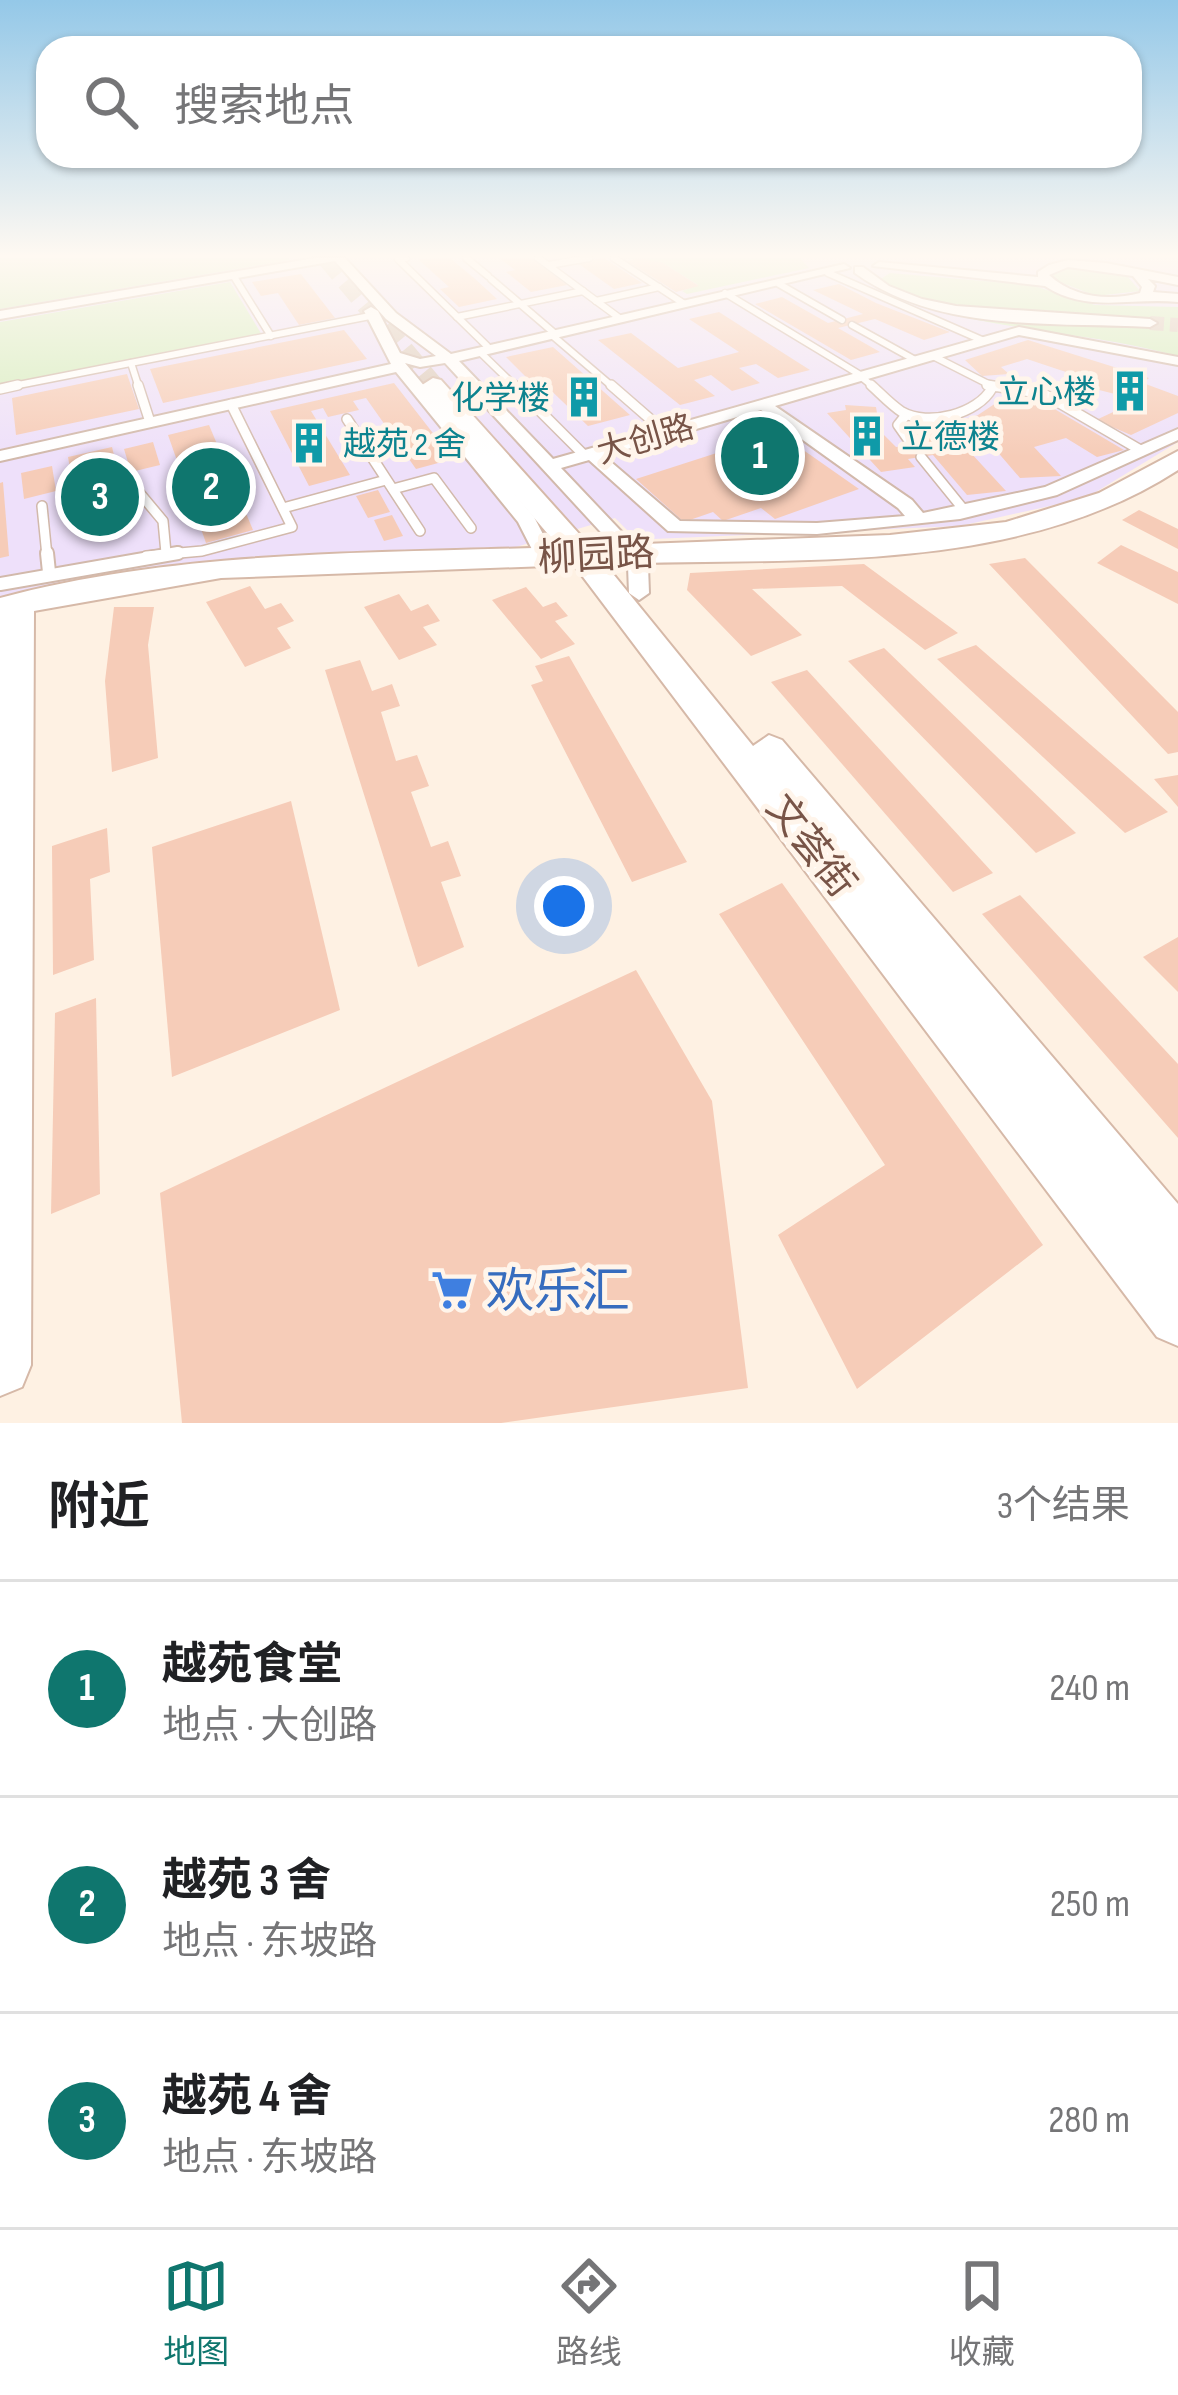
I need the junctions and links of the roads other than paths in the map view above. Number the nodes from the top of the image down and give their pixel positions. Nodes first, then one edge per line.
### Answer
1 (264, 324) edge
2 (328, 324) edge
3 (385, 324) edge
4 (397, 324) edge
5 (463, 324) edge
6 (542, 324) edge
7 (590, 324) edge
8 (595, 324) edge
9 (777, 324) edge
10 (852, 324) edge
11 (952, 324) edge
12 (553, 334) junction
13 (271, 336) junction
14 (985, 341) junction
15 (484, 350) junction
16 (925, 358) junction
17 (1178, 361) edge
18 (131, 363) junction
19 (431, 370) junction
20 (861, 376) junction
21 (992, 388) junction
22 (0, 389) edge
23 (231, 404) junction
24 (762, 404) junction
25 (906, 415) junction
26 (346, 419) dead end
27 (150, 422) junction
28 (665, 432) junction
29 (1178, 434) edge
30 (912, 445) dead end
31 (1142, 451) junction
32 (588, 455) junction
33 (0, 456) edge
34 (921, 457) dead end
35 (1178, 459) edge
36 (549, 466) junction
37 (127, 478) dead end
38 (390, 485) junction
39 (42, 506) dead end
40 (283, 508) junction
41 (964, 510) junction
42 (917, 518) junction
43 (471, 528) dead end
44 (420, 531) dead end
45 (166, 553) junction
46 (590, 553) junction
47 (17, 592) edge
48 (1178, 1248) edge
49 (1178, 1316) edge
50 (0, 1365) edge

1 - 13 lane
2 - 13 lane
3 - 19 street
4 - 19 street
5 - 15 lane
6 - 12 lane
7 - 12 street
8 - 12 street
9 - 20 lane
10 - 16 lane
11 - 14 lane
12 - 15 street
12 - 28 lane
13 - 18 lane
14 - 16 street, 大创路
14 - 17 street, 大创路
15 - 19 street
15 - 32 lane
16 - 20 street, 大创路
16 - 21 lane
18 - 22 lane
18 - 27 lane
19 - 23 street
19 - 36 street
19 - 46 street, 文荟街
20 - 24 street, 大创路
20 - 25 lane
21 - 25 lane
21 - 31 lane
23 - 27 street
23 - 40 lane
24 - 28 street, 大创路
24 - 42 street
25 - 30 lane
26 - 38 lane
27 - 33 street
28 - 32 street, 大创路
29 - 31 street
31 - 41 street
32 - 36 street, 大创路
32 - 42 street
34 - 41 lane
35 - 46 street, 柳园路
36 - 46 street
37 - 45 lane
38 - 40 lane
38 - 43 lane
38 - 44 lane
39 - 47 lane
40 - 45 lane
41 - 42 street
45 - 47 lane
46 - 47 street, 柳园路
46 - 48 street, 文荟街
46 - 49 street, 文荟街
47 - 50 street

